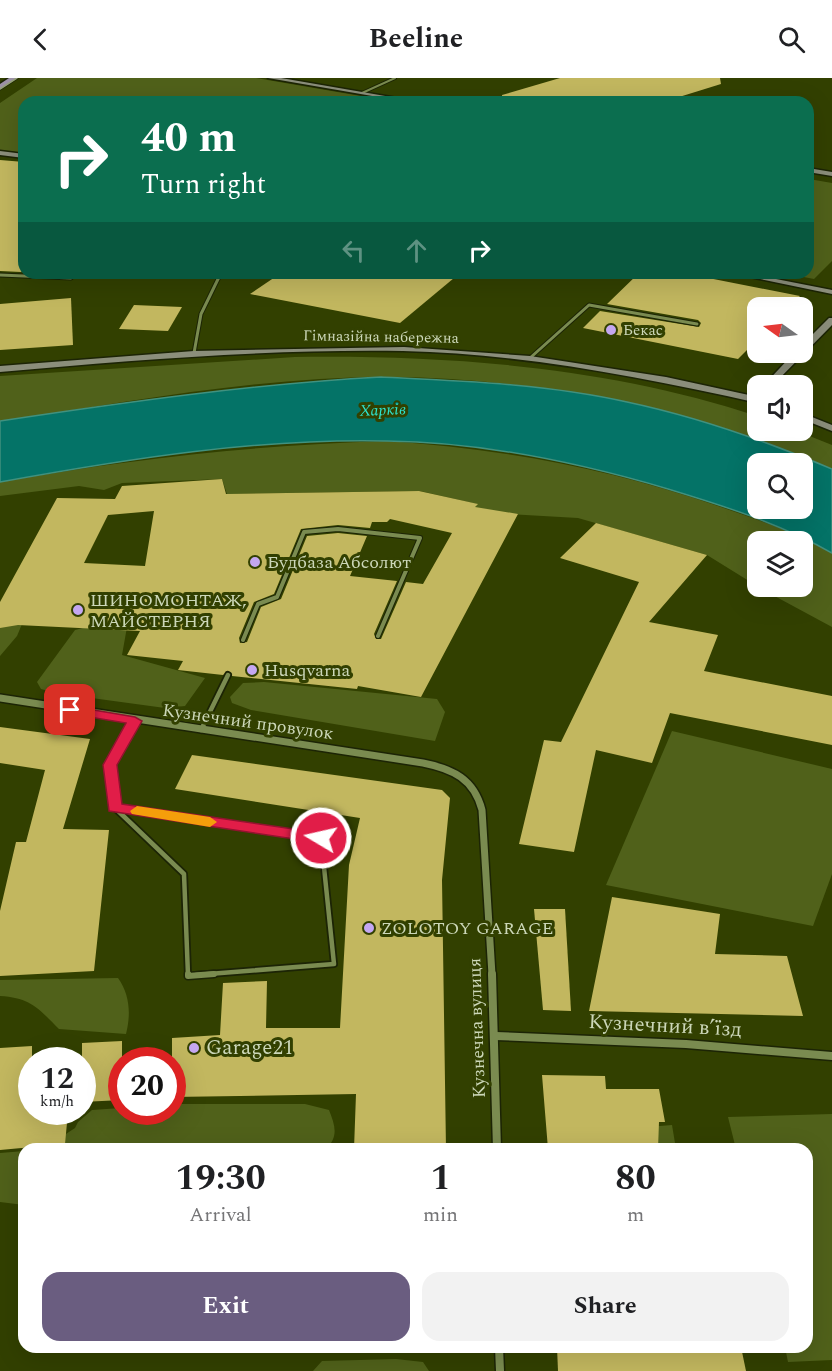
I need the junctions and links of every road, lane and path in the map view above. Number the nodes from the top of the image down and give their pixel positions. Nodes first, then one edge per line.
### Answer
1 (14, 78) edge
2 (271, 78) edge
3 (394, 78) edge
4 (0, 87) edge
5 (362, 93) junction
6 (379, 96) edge
7 (0, 153) edge
8 (18, 155) edge
9 (814, 171) edge
10 (832, 174) edge
11 (0, 275) edge
12 (18, 276) edge
13 (219, 279) edge
14 (766, 279) edge
15 (832, 292) edge
16 (832, 320) edge
17 (697, 324) dead end
18 (813, 339) edge
19 (194, 353) junction
20 (530, 358) junction
21 (789, 363) edge
22 (0, 369) edge
23 (778, 375) edge
24 (747, 396) edge
25 (813, 420) edge
26 (832, 428) edge
27 (378, 636) dead end
28 (243, 640) dead end
29 (228, 675) dead end
30 (0, 698) edge
31 (135, 721) junction
32 (201, 730) junction
33 (455, 772) joint
34 (115, 807) junction
35 (496, 1035) junction
36 (832, 1056) edge
37 (497, 1143) edge
38 (499, 1353) edge
39 (500, 1371) edge

1 - 4 main road
2 - 5 main road
3 - 5 lane
5 - 6 main road
7 - 8 main road
9 - 10 main road
11 - 12 lane
13 - 19 lane
14 - 15 main road
16 - 18 main road
17 - 20 lane
19 - 20 main road, Гімназійна набережна
19 - 22 main road, Гімназійна набережна
20 - 24 main road, Гімназійна набережна
21 - 23 main road
25 - 26 main road
27 - 28 lane
29 - 32 lane
30 - 31 street, Кузнечний провулок
31 - 32 street, Кузнечний провулок
31 - 34 lane
32 - 33 street, Кузнечний провулок
33 - 35 street, Кузнечна вулиця
34 - 34 lane
35 - 36 street, Кузнечний в’їзд
35 - 37 street, Кузнечна вулиця
38 - 39 street

